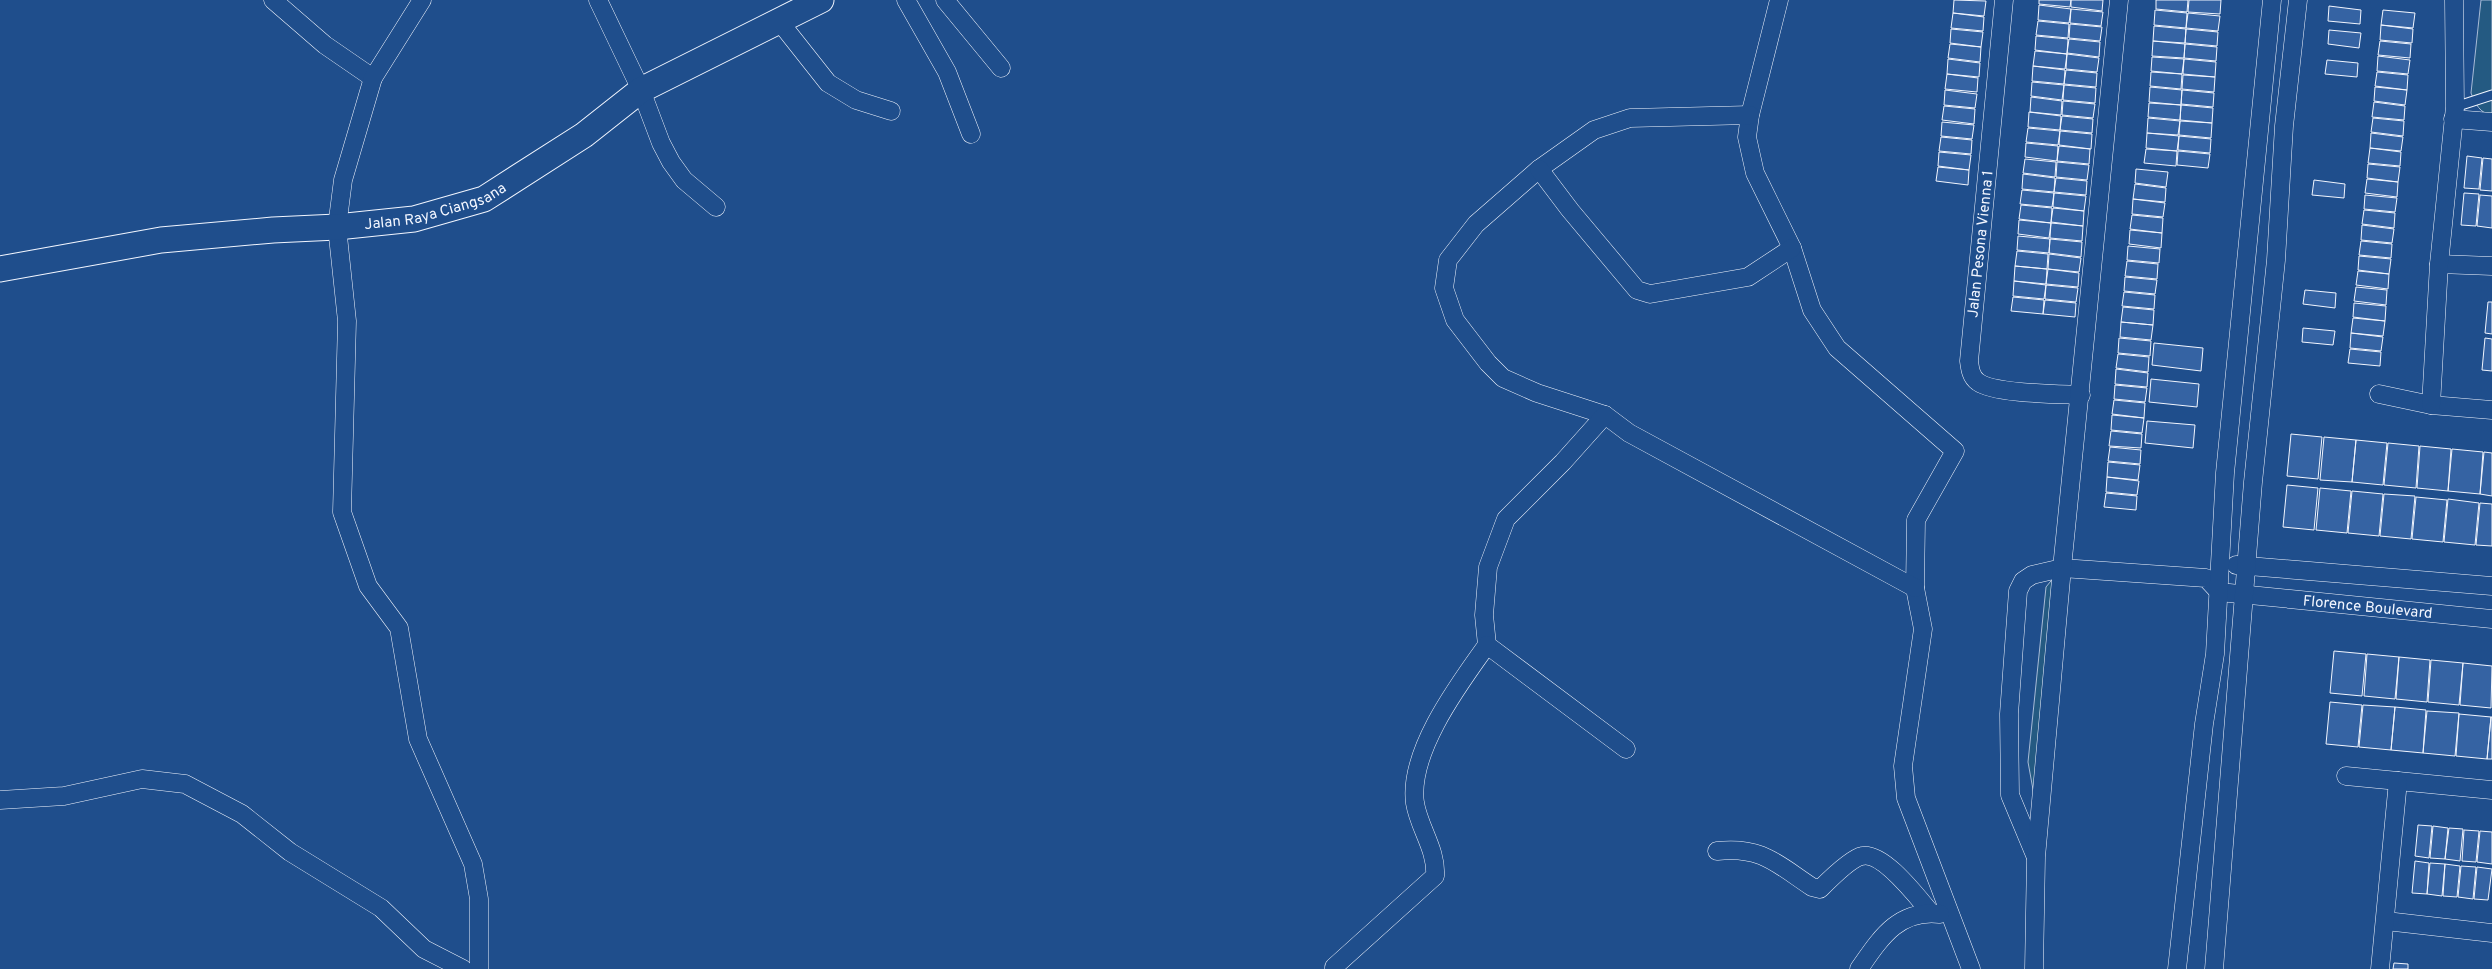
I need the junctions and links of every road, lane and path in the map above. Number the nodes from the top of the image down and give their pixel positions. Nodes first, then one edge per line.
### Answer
1 (273, 0) edge
2 (422, 0) edge
3 (598, 0) edge
4 (821, 0) edge
5 (906, 0) edge
6 (945, 0) edge
7 (1779, 0) edge
8 (2004, 0) edge
9 (2119, 0) edge
10 (2272, 0) edge
11 (2298, 0) edge
12 (2454, 0) edge
13 (779, 21) junction
14 (1000, 68) dead end
15 (373, 78) junction
16 (641, 90) junction
17 (2492, 95) edge
18 (891, 111) dead end
19 (2454, 113) junction
20 (1750, 115) junction
21 (2492, 122) edge
22 (971, 134) dead end
23 (1539, 168) junction
24 (716, 207) dead end
25 (337, 227) junction
26 (1792, 248) junction
27 (2439, 264) junction
28 (2492, 266) edge
29 (0, 269) edge
30 (2379, 394) dead end
31 (2080, 395) junction
32 (2431, 405) junction
33 (2492, 410) edge
34 (1605, 415) junction
35 (2222, 564) junction
36 (2246, 566) junction
37 (2062, 568) junction
38 (2206, 578) junction
39 (2492, 586) edge
40 (1915, 588) junction
41 (2219, 592) junction
42 (2244, 594) junction
43 (2492, 619) edge
44 (1488, 645) junction
45 (1626, 749) dead end
46 (2346, 776) dead end
47 (2398, 781) junction
48 (2492, 790) edge
49 (0, 800) edge
50 (1717, 850) dead end
51 (2036, 857) junction
52 (1931, 913) junction
53 (1952, 916) junction
54 (2386, 921) junction
55 (2492, 933) edge
56 (463, 969) edge
57 (479, 969) edge
58 (1334, 969) edge
59 (1859, 969) edge
60 (1971, 969) edge
61 (2034, 969) edge
62 (2177, 969) edge
63 (2214, 969) edge
64 (2380, 969) edge

1 - 15 street
2 - 15 street
3 - 16 street
4 - 13 main road, Jalan Raya Ciangsana
5 - 22 street
6 - 14 street
7 - 20 street
8 - 31 street, Jalan Pesona Vienna 1
9 - 31 street
10 - 35 street
11 - 36 street
12 - 19 street
13 - 16 main road, Jalan Raya Ciangsana
13 - 18 street
15 - 25 street
16 - 24 street
16 - 25 main road, Jalan Raya Ciangsana
17 - 19 lane
19 - 21 street
19 - 27 street
20 - 23 street
20 - 26 street
23 - 26 street
23 - 34 street
25 - 29 main road, Jalan Raya Ciangsana
25 - 57 street
26 - 40 street
27 - 28 street
27 - 32 street
30 - 32 street
31 - 37 street
32 - 33 street
34 - 40 street
34 - 44 street
35 - 36 street, Florence Boulevard
35 - 38 street
35 - 41 street
36 - 39 street, Florence Boulevard
36 - 42 street
37 - 38 street
37 - 51 street
37 - 51 street
38 - 41 street
40 - 53 street
41 - 42 street, Florence Boulevard
41 - 62 street
42 - 43 street, Florence Boulevard
42 - 63 street
44 - 45 street
44 - 58 street
46 - 47 street
47 - 48 street
47 - 54 street
49 - 56 street
50 - 52 street
51 - 61 street
52 - 53 street
52 - 59 street
53 - 60 street
54 - 55 street
54 - 64 street

